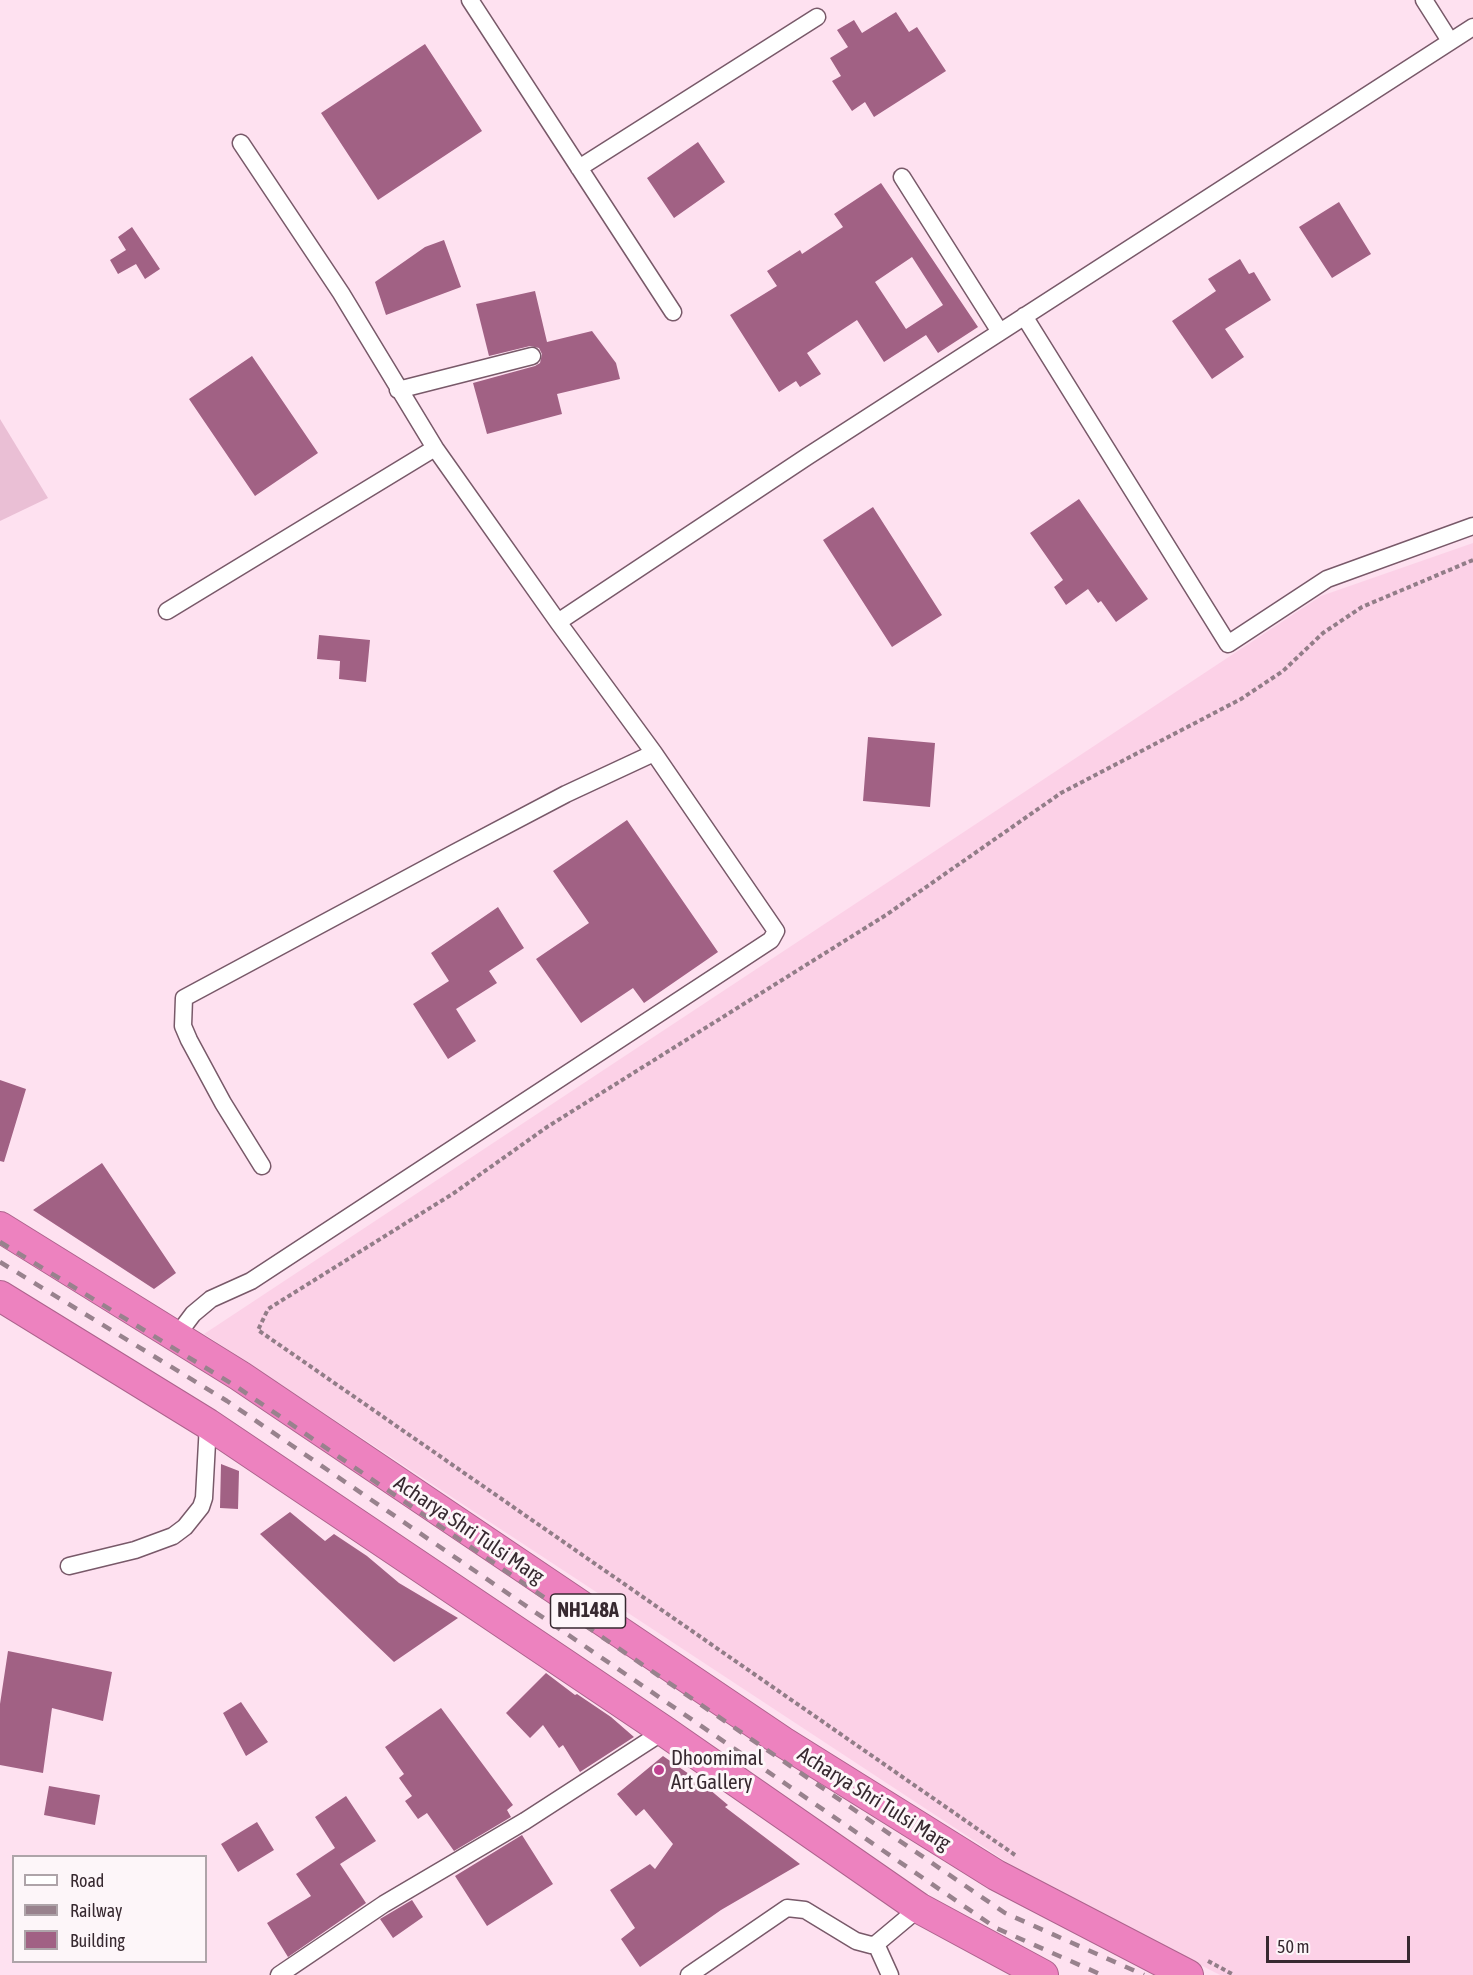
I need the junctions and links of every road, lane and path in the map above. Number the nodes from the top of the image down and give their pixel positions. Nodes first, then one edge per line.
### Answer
1 (1424, 0) edge
2 (474, 1) edge
3 (817, 17) dead end
4 (1473, 27) edge
5 (1450, 41) junction
6 (240, 143) dead end
7 (579, 168) junction
8 (902, 177) dead end
9 (673, 312) dead end
10 (1024, 316) junction
11 (1000, 332) junction
12 (532, 356) dead end
13 (398, 390) junction
14 (435, 448) junction
15 (1473, 526) edge
16 (1473, 560) edge
17 (167, 611) dead end
18 (558, 622) junction
19 (654, 753) junction
20 (262, 1166) dead end
21 (0, 1227) edge
22 (0, 1296) edge
23 (175, 1338) junction
24 (208, 1424) junction
25 (69, 1566) dead end
26 (664, 1731) junction
27 (1024, 1861) dead end
28 (919, 1908) junction
29 (876, 1944) junction
30 (1196, 1967) edge
31 (279, 1975) edge
32 (689, 1975) edge
33 (890, 1975) edge
34 (1044, 1975) edge
35 (1234, 1975) edge

1 - 5 street
2 - 7 street
3 - 7 street
4 - 5 street
5 - 10 street
6 - 13 street
7 - 9 street
8 - 11 street
10 - 11 street
10 - 15 street
11 - 18 street
12 - 13 street
13 - 14 street
14 - 17 street
14 - 18 street
16 - 27 path
18 - 19 street
19 - 20 street
19 - 23 street
21 - 23 highway, Acharya Shri Tulsi Marg / NH148A
22 - 24 highway, NH148A
23 - 30 highway, Acharya Shri Tulsi Marg / NH148A
24 - 25 street
24 - 26 highway, NH148A
26 - 28 highway, NH148A
26 - 31 street
28 - 29 street
28 - 34 highway, NH148A
29 - 32 street
29 - 33 street
30 - 35 path

